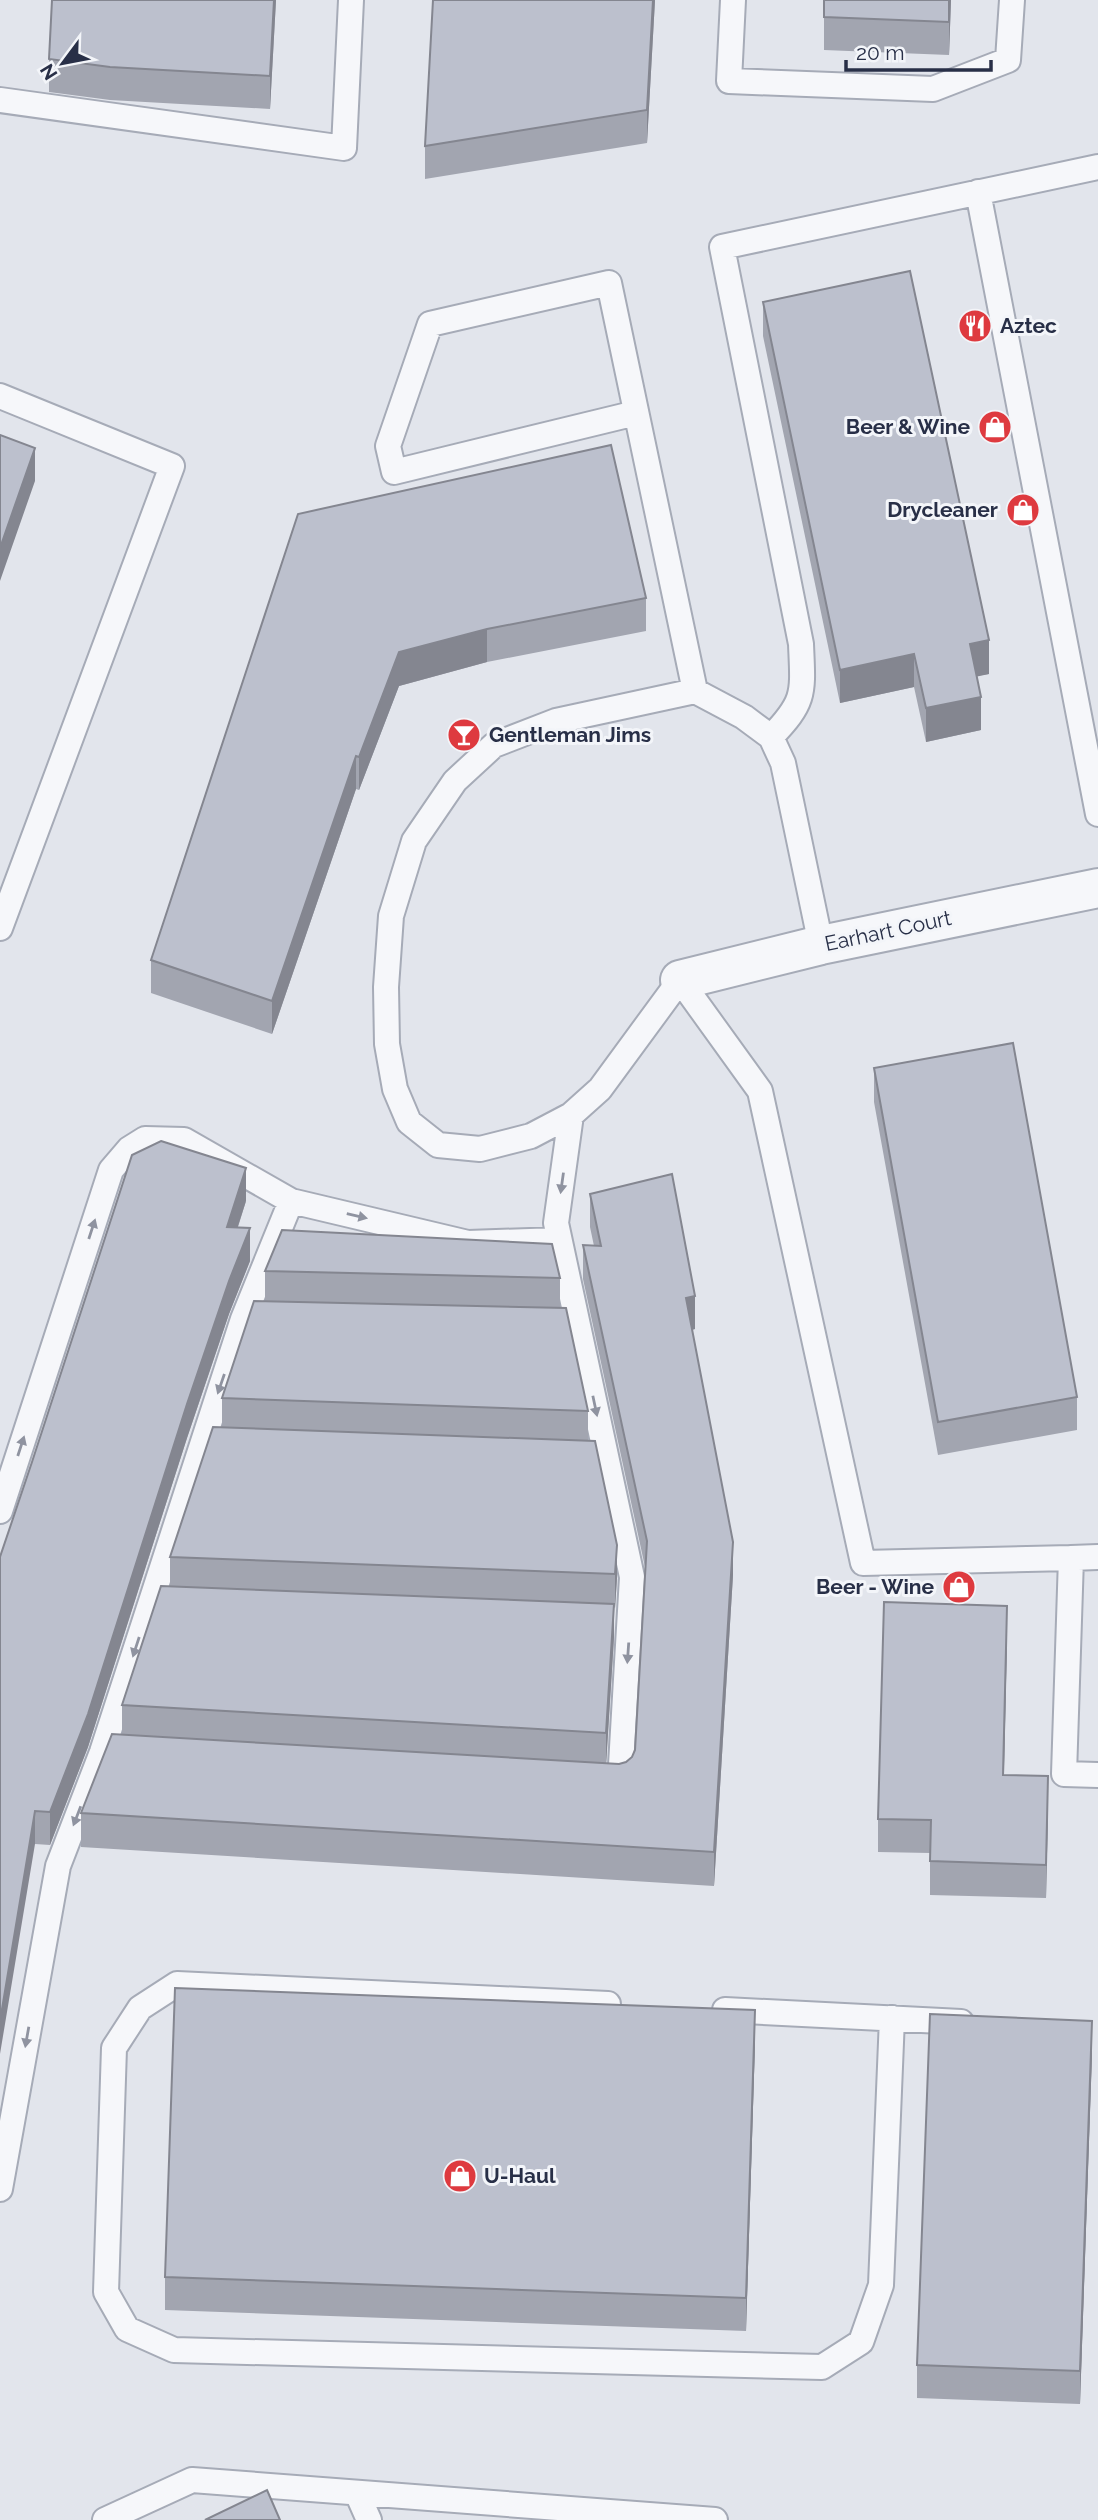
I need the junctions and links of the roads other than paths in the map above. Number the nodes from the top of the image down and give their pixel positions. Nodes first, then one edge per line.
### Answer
1 (351, 0) edge
2 (733, 0) edge
3 (1012, 0) edge
4 (0, 100) edge
5 (1098, 167) edge
6 (978, 191) junction
7 (0, 396) edge
8 (636, 413) junction
9 (695, 691) junction
10 (771, 737) junction
11 (1098, 814) edge
12 (1098, 888) edge
13 (0, 928) edge
14 (821, 945) junction
15 (680, 980) junction
16 (571, 1115) junction
17 (291, 1201) junction
18 (559, 1240) junction
19 (243, 1319) junction
20 (271, 1320) edge
21 (550, 1326) edge
22 (578, 1326) junction
23 (200, 1445) junction
24 (227, 1446) edge
25 (579, 1459) edge
26 (606, 1460) junction
27 (0, 1511) edge
28 (1098, 1557) edge
29 (1070, 1558) junction
30 (150, 1604) junction
31 (177, 1605) edge
32 (602, 1622) edge
33 (629, 1623) junction
34 (102, 1752) junction
35 (129, 1754) edge
36 (1098, 1776) edge
37 (579, 1779) edge
38 (631, 2006) edge
39 (699, 2009) edge
40 (892, 2018) junction
41 (988, 2023) edge
42 (0, 2189) edge
43 (356, 2493) junction
44 (106, 2520) edge
45 (369, 2520) edge
46 (715, 2520) edge

1 - 4 lane
2 - 3 lane
5 - 6 lane
6 - 10 lane
6 - 11 lane
7 - 13 lane
8 - 8 lane
8 - 9 lane
9 - 10 lane
9 - 16 lane
10 - 14 lane
12 - 14 street, Earhart Court
14 - 15 street, Earhart Court
15 - 16 lane
15 - 29 lane
16 -> 18 lane
17 -> 18 lane
17 - 19 lane
27 -> 17 lane
18 - 22 lane
19 - 20 lane
19 -> 23 lane
21 - 22 lane
22 -> 26 lane
23 - 24 lane
23 - 30 lane
25 - 26 lane
26 - 33 lane
28 - 29 lane
29 - 36 lane
30 - 31 lane
30 -> 34 lane
32 - 33 lane
33 -> 37 lane
34 - 35 lane
34 -> 42 lane
38 - 40 lane
39 - 40 lane
40 - 41 lane
43 - 44 lane
43 - 45 lane
43 - 46 lane

